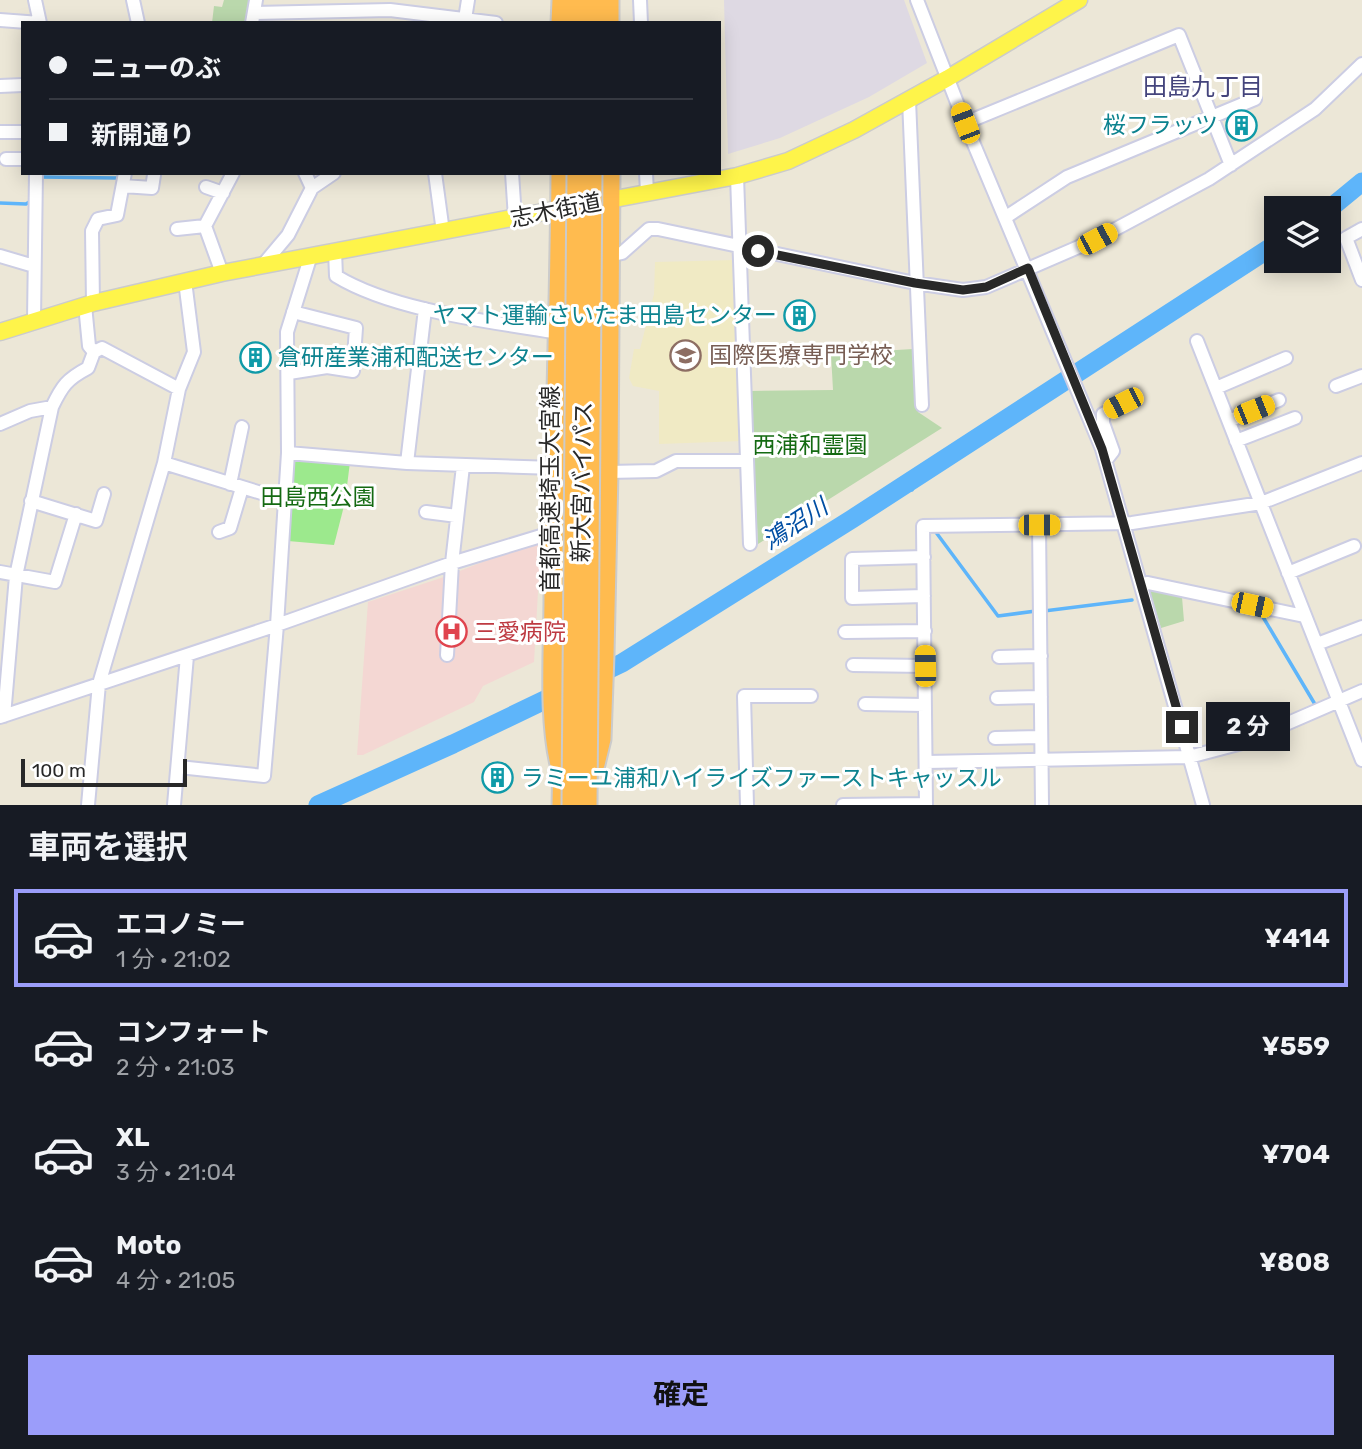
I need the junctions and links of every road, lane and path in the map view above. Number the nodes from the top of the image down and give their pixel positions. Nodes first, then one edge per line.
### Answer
1 (35, 0) edge
2 (133, 0) edge
3 (468, 0) edge
4 (562, 0) edge
5 (576, 0) edge
6 (596, 0) edge
7 (609, 0) edge
8 (640, 0) edge
9 (917, 0) edge
10 (1079, 0) edge
11 (377, 5) edge
12 (254, 12) edge
13 (420, 18) edge
14 (465, 19) junction
15 (0, 20) edge
16 (40, 21) edge
17 (138, 21) edge
18 (480, 21) edge
19 (561, 21) edge
20 (576, 21) edge
21 (596, 21) edge
22 (609, 21) edge
23 (641, 21) edge
24 (21, 22) edge
25 (1362, 64) edge
26 (948, 78) junction
27 (21, 85) edge
28 (0, 86) edge
29 (1255, 99) dead end
30 (909, 100) junction
31 (1211, 117) junction
32 (965, 123) junction
33 (0, 132) edge
34 (21, 132) edge
35 (6, 159) dead end
36 (21, 159) edge
37 (1231, 165) junction
38 (36, 175) edge
39 (154, 175) edge
40 (232, 175) edge
41 (306, 175) edge
42 (331, 175) edge
43 (435, 175) edge
44 (512, 175) edge
45 (561, 175) edge
46 (577, 175) edge
47 (592, 175) edge
48 (610, 175) edge
49 (646, 175) edge
50 (737, 176) junction
51 (124, 180) edge
52 (206, 187) dead end
53 (312, 188) junction
54 (647, 192) junction
55 (223, 193) junction
56 (610, 200) junction
57 (561, 209) junction
58 (1006, 217) junction
59 (515, 218) junction
60 (205, 226) junction
61 (177, 229) dead end
62 (1362, 229) edge
63 (443, 232) junction
64 (740, 246) junction
65 (572, 248) dead end
66 (335, 251) junction
67 (602, 251) junction
68 (311, 255) junction
69 (0, 256) edge
70 (34, 266) junction
71 (262, 266) junction
72 (1028, 268) junction
73 (222, 273) junction
74 (1361, 277) edge
75 (185, 281) junction
76 (915, 283) junction
77 (89, 304) junction
78 (425, 309) junction
79 (293, 312) junction
80 (34, 320) junction
81 (0, 332) edge
82 (559, 333) junction
83 (1197, 341) dead end
84 (94, 352) junction
85 (1286, 358) dead end
86 (289, 373) junction
87 (1362, 376) edge
88 (1336, 386) dead end
89 (1216, 388) junction
90 (180, 389) junction
91 (1133, 399) dead end
92 (1279, 400) dead end
93 (922, 405) dead end
94 (52, 407) junction
95 (1294, 418) dead end
96 (1228, 421) junction
97 (0, 424) edge
98 (242, 427) dead end
99 (1236, 441) junction
100 (288, 453) junction
101 (1106, 460) junction
102 (747, 461) junction
103 (164, 463) junction
104 (407, 463) junction
105 (1362, 463) edge
106 (463, 466) junction
107 (555, 468) junction
108 (608, 471) junction
109 (236, 486) junction
110 (104, 494) dead end
111 (284, 500) junction
112 (30, 501) junction
113 (1261, 503) junction
114 (426, 512) dead end
115 (76, 514) junction
116 (457, 516) junction
117 (1124, 524) junction
118 (1039, 525) junction
119 (219, 532) dead end
120 (554, 532) junction
121 (750, 544) dead end
122 (1354, 546) dead end
123 (924, 557) junction
124 (452, 563) junction
125 (0, 572) edge
126 (1288, 573) junction
127 (16, 576) junction
128 (1142, 584) junction
129 (924, 596) junction
130 (1304, 616) junction
131 (277, 625) junction
132 (1362, 627) edge
133 (925, 631) junction
134 (845, 632) dead end
135 (1317, 645) junction
136 (447, 655) dead end
137 (187, 656) junction
138 (1041, 656) junction
139 (598, 657) junction
140 (999, 657) dead end
141 (853, 665) dead end
142 (925, 666) junction
143 (561, 673) junction
144 (99, 684) junction
145 (1362, 691) edge
146 (811, 696) dead end
147 (1041, 697) junction
148 (997, 698) dead end
149 (1338, 700) junction
150 (865, 704) dead end
151 (925, 705) junction
152 (2, 716) edge
153 (1041, 737) junction
154 (995, 738) dead end
155 (1189, 757) junction
156 (1042, 760) junction
157 (1362, 760) edge
158 (926, 762) junction
159 (179, 767) junction
160 (926, 804) edge
161 (88, 805) edge
162 (174, 805) edge
163 (562, 805) edge
164 (572, 805) edge
165 (587, 805) edge
166 (595, 805) edge
167 (747, 805) edge
168 (843, 805) edge
169 (1042, 805) edge
170 (1201, 805) edge

1 - 16 street
2 - 17 street
3 - 14 street
4 - 19 highway
5 - 20 highway
6 - 21 highway
7 - 22 highway
8 - 23 street
9 - 26 street
10 - 26 main road, 志木街道
11 - 12 street
11 - 13 street
13 - 14 street
14 - 18 street
15 - 24 street
25 - 37 street
26 - 30 main road, 志木街道
26 - 32 street
27 - 28 street
29 - 31 street
30 - 50 main road, 志木街道
30 - 76 street
31 - 32 street
31 - 37 street
31 - 58 street
32 - 58 street
33 - 34 street
35 - 36 street
37 - 72 street
38 - 70 street
39 - 51 street
40 - 55 street
41 - 53 street
42 - 53 street
43 - 63 street
44 - 59 street
45 - 57 highway, 新大宮バイパス
46 - 164 highway, 首都高速埼玉大宮線, bridge
47 - 165 highway, 首都高速埼玉大宮線, bridge
48 - 56 highway, 新大宮バイパス
49 - 54 street
50 - 54 main road, 志木街道
50 - 64 street
51 - 77 street
52 - 55 street
53 - 71 street
54 - 56 main road, 志木街道
55 - 60 street
56 - 57 main road, 志木街道
56 - 67 highway, 新大宮バイパス
57 - 59 main road, 志木街道
57 - 82 highway, 新大宮バイパス
58 - 72 street
59 - 63 main road, 志木街道
60 - 61 street
60 - 73 street
62 - 74 street
63 - 66 main road, 志木街道
64 - 67 street
64 - 76 street
64 - 102 street
65 - 143 highway, 新大宮バイパス
66 - 68 main road, 志木街道
66 - 78 street
67 - 108 highway, 新大宮バイパス
67 - 139 highway, 新大宮バイパス
68 - 71 main road, 志木街道
68 - 79 street
69 - 70 street
70 - 80 street
71 - 73 main road, 志木街道
72 - 76 street
72 - 101 street
73 - 75 main road, 志木街道
75 - 77 main road, 志木街道
75 - 90 street
76 - 93 street
77 - 80 main road, 志木街道
77 - 84 street
78 - 82 street
78 - 104 street
79 - 86 street
79 - 86 street
80 - 81 main road, 志木街道
82 - 107 highway, 新大宮バイパス
83 - 89 street
84 - 90 street
84 - 94 street
85 - 89 street
86 - 100 street
87 - 88 street
89 - 96 street
90 - 103 street
91 - 101 street
92 - 96 street
94 - 97 street
94 - 112 street
95 - 99 street
96 - 99 street
98 - 109 street
99 - 113 street
100 - 104 street
100 - 111 street
101 - 117 street
102 - 108 street
102 - 121 street
103 - 109 street
103 - 144 street
104 - 106 street
105 - 113 street
106 - 107 street
106 - 116 street
107 - 120 highway, 新大宮バイパス
108 - 139 highway, 新大宮バイパス
109 - 111 street
109 - 119 street
110 - 115 street
111 - 131 street
112 - 115 street
112 - 127 street
113 - 117 street
113 - 126 street
114 - 116 street
115 - 127 street
116 - 124 street
117 - 118 street
117 - 128 street
118 - 123 street
118 - 138 street
120 - 124 street
120 - 143 highway, 新大宮バイパス
122 - 126 street
123 - 129 street
123 - 129 street
124 - 131 street
124 - 136 street
125 - 127 street
126 - 130 street
127 - 152 street
128 - 130 street
128 - 155 street
129 - 133 street
130 - 135 street
131 - 137 street
131 - 159 street
132 - 135 street
133 - 134 street
133 - 142 street
135 - 149 street
137 - 144 street
137 - 159 street
138 - 140 street
138 - 147 street
139 - 166 highway, 新大宮バイパス
141 - 142 street
142 - 151 street
143 - 163 highway, 新大宮バイパス
144 - 152 street
144 - 161 street
145 - 149 street
146 - 167 street
147 - 148 street
147 - 153 street
149 - 155 street
149 - 157 street
150 - 151 street
151 - 158 street
153 - 154 street
153 - 156 street
155 - 156 street
155 - 170 street
156 - 158 street
156 - 169 street
158 - 160 street
159 - 162 street
160 - 168 street

